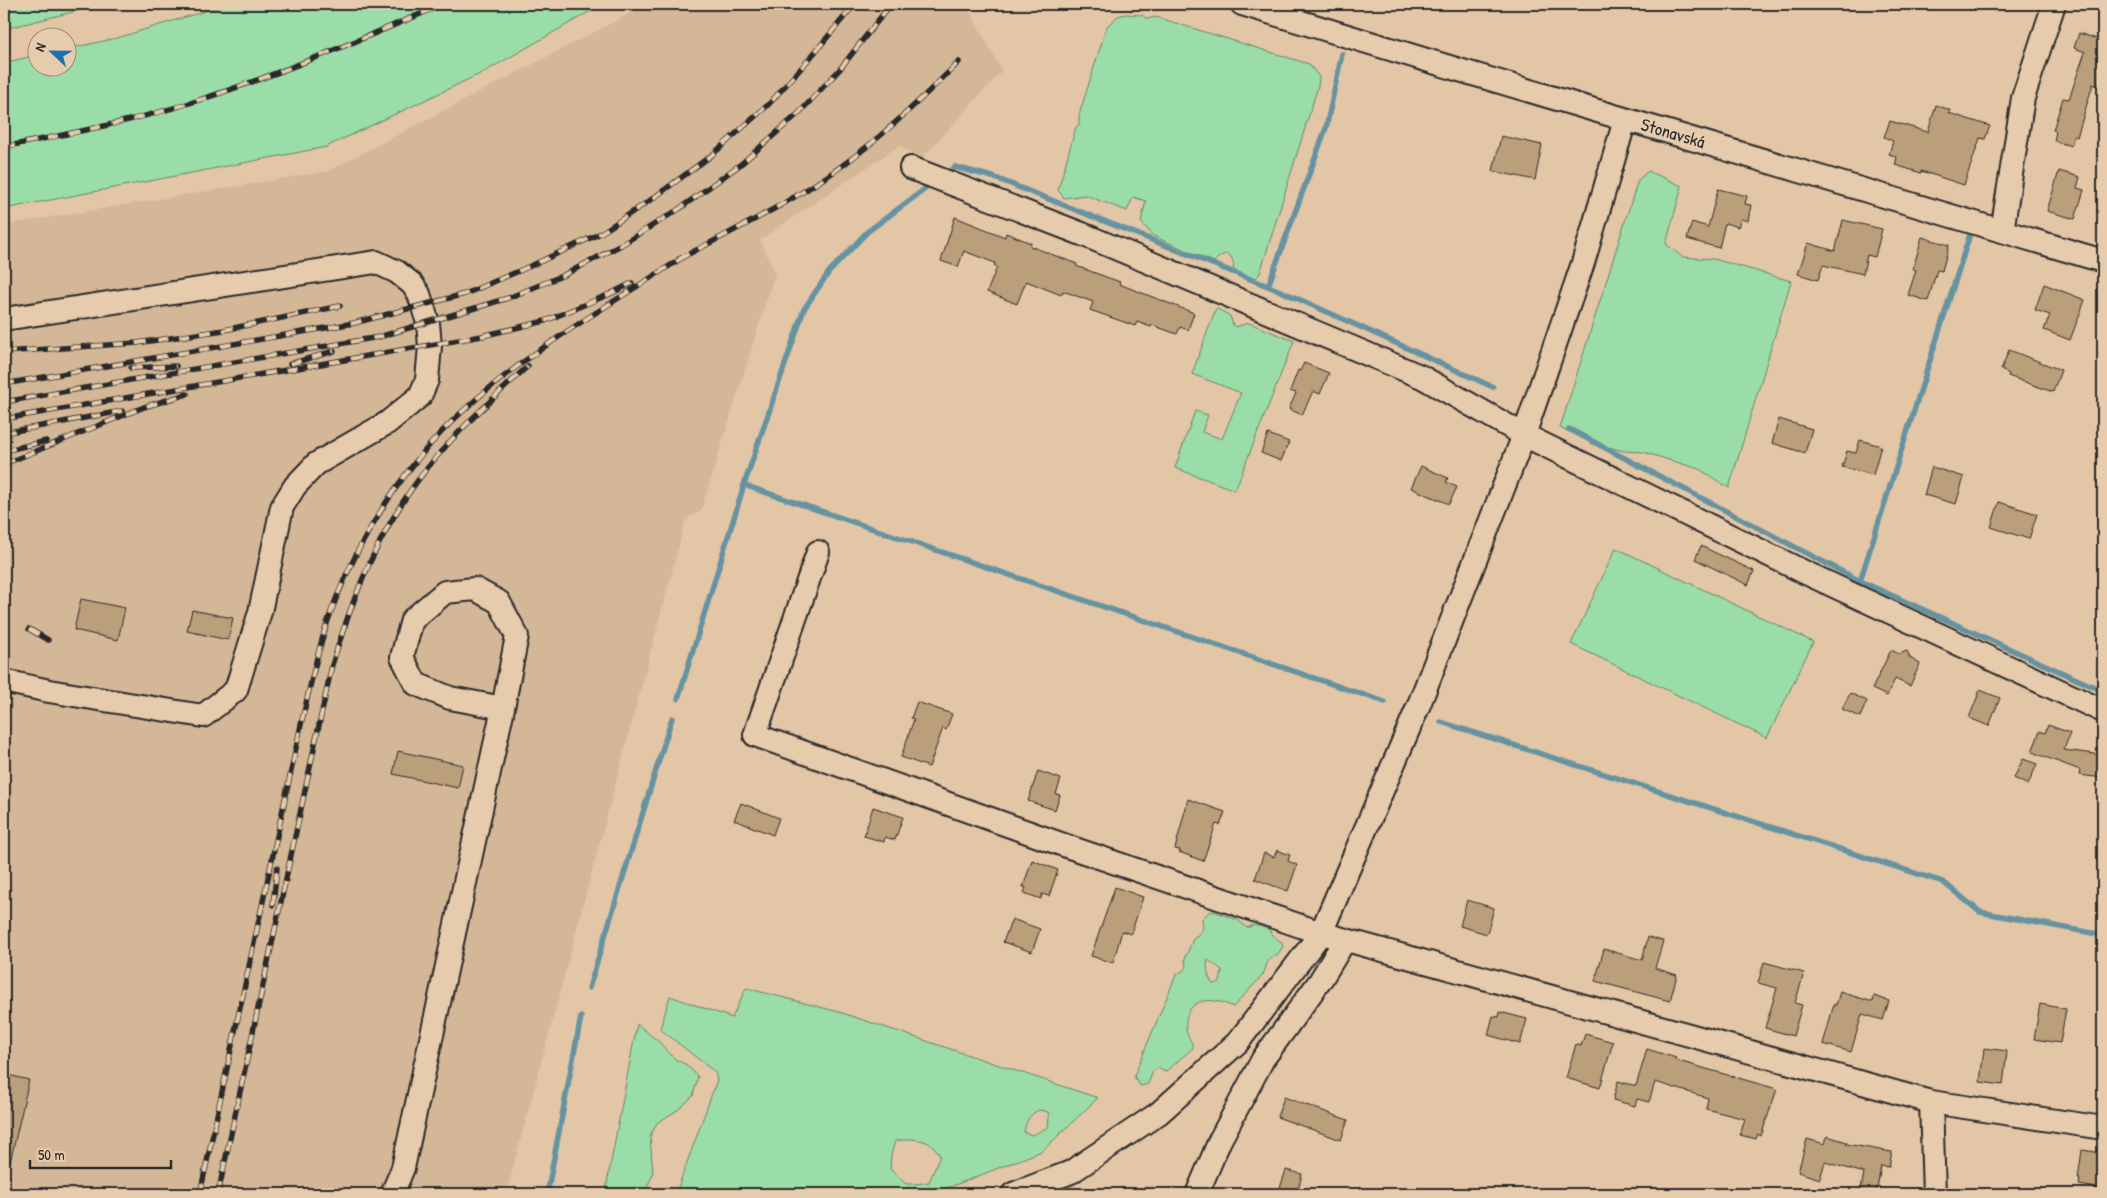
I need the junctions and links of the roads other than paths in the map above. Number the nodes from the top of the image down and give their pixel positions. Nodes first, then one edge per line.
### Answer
1 (1242, 4) edge
2 (2054, 4) edge
3 (1625, 120) junction
4 (911, 168) dead end
5 (2002, 231) junction
6 (2103, 261) edge
7 (4, 319) edge
8 (1524, 435) junction
9 (818, 552) dead end
10 (4, 681) edge
11 (503, 708) junction
12 (2103, 711) edge
13 (1321, 933) junction
14 (1344, 940) junction
15 (1932, 1102) junction
16 (2103, 1128) edge
17 (392, 1194) edge
18 (1014, 1194) edge
19 (1197, 1194) edge
20 (1934, 1194) edge

1 - 3 street, Stonavská
2 - 5 street
3 - 5 street, Stonavská
3 - 8 street
4 - 8 street
5 - 6 street, Stonavská
7 - 10 street
8 - 12 street
8 - 13 street
9 - 13 street
11 - 11 street
11 - 17 street
13 - 14 street
13 - 18 street
14 - 15 street
14 - 19 street
15 - 16 street
15 - 20 street

